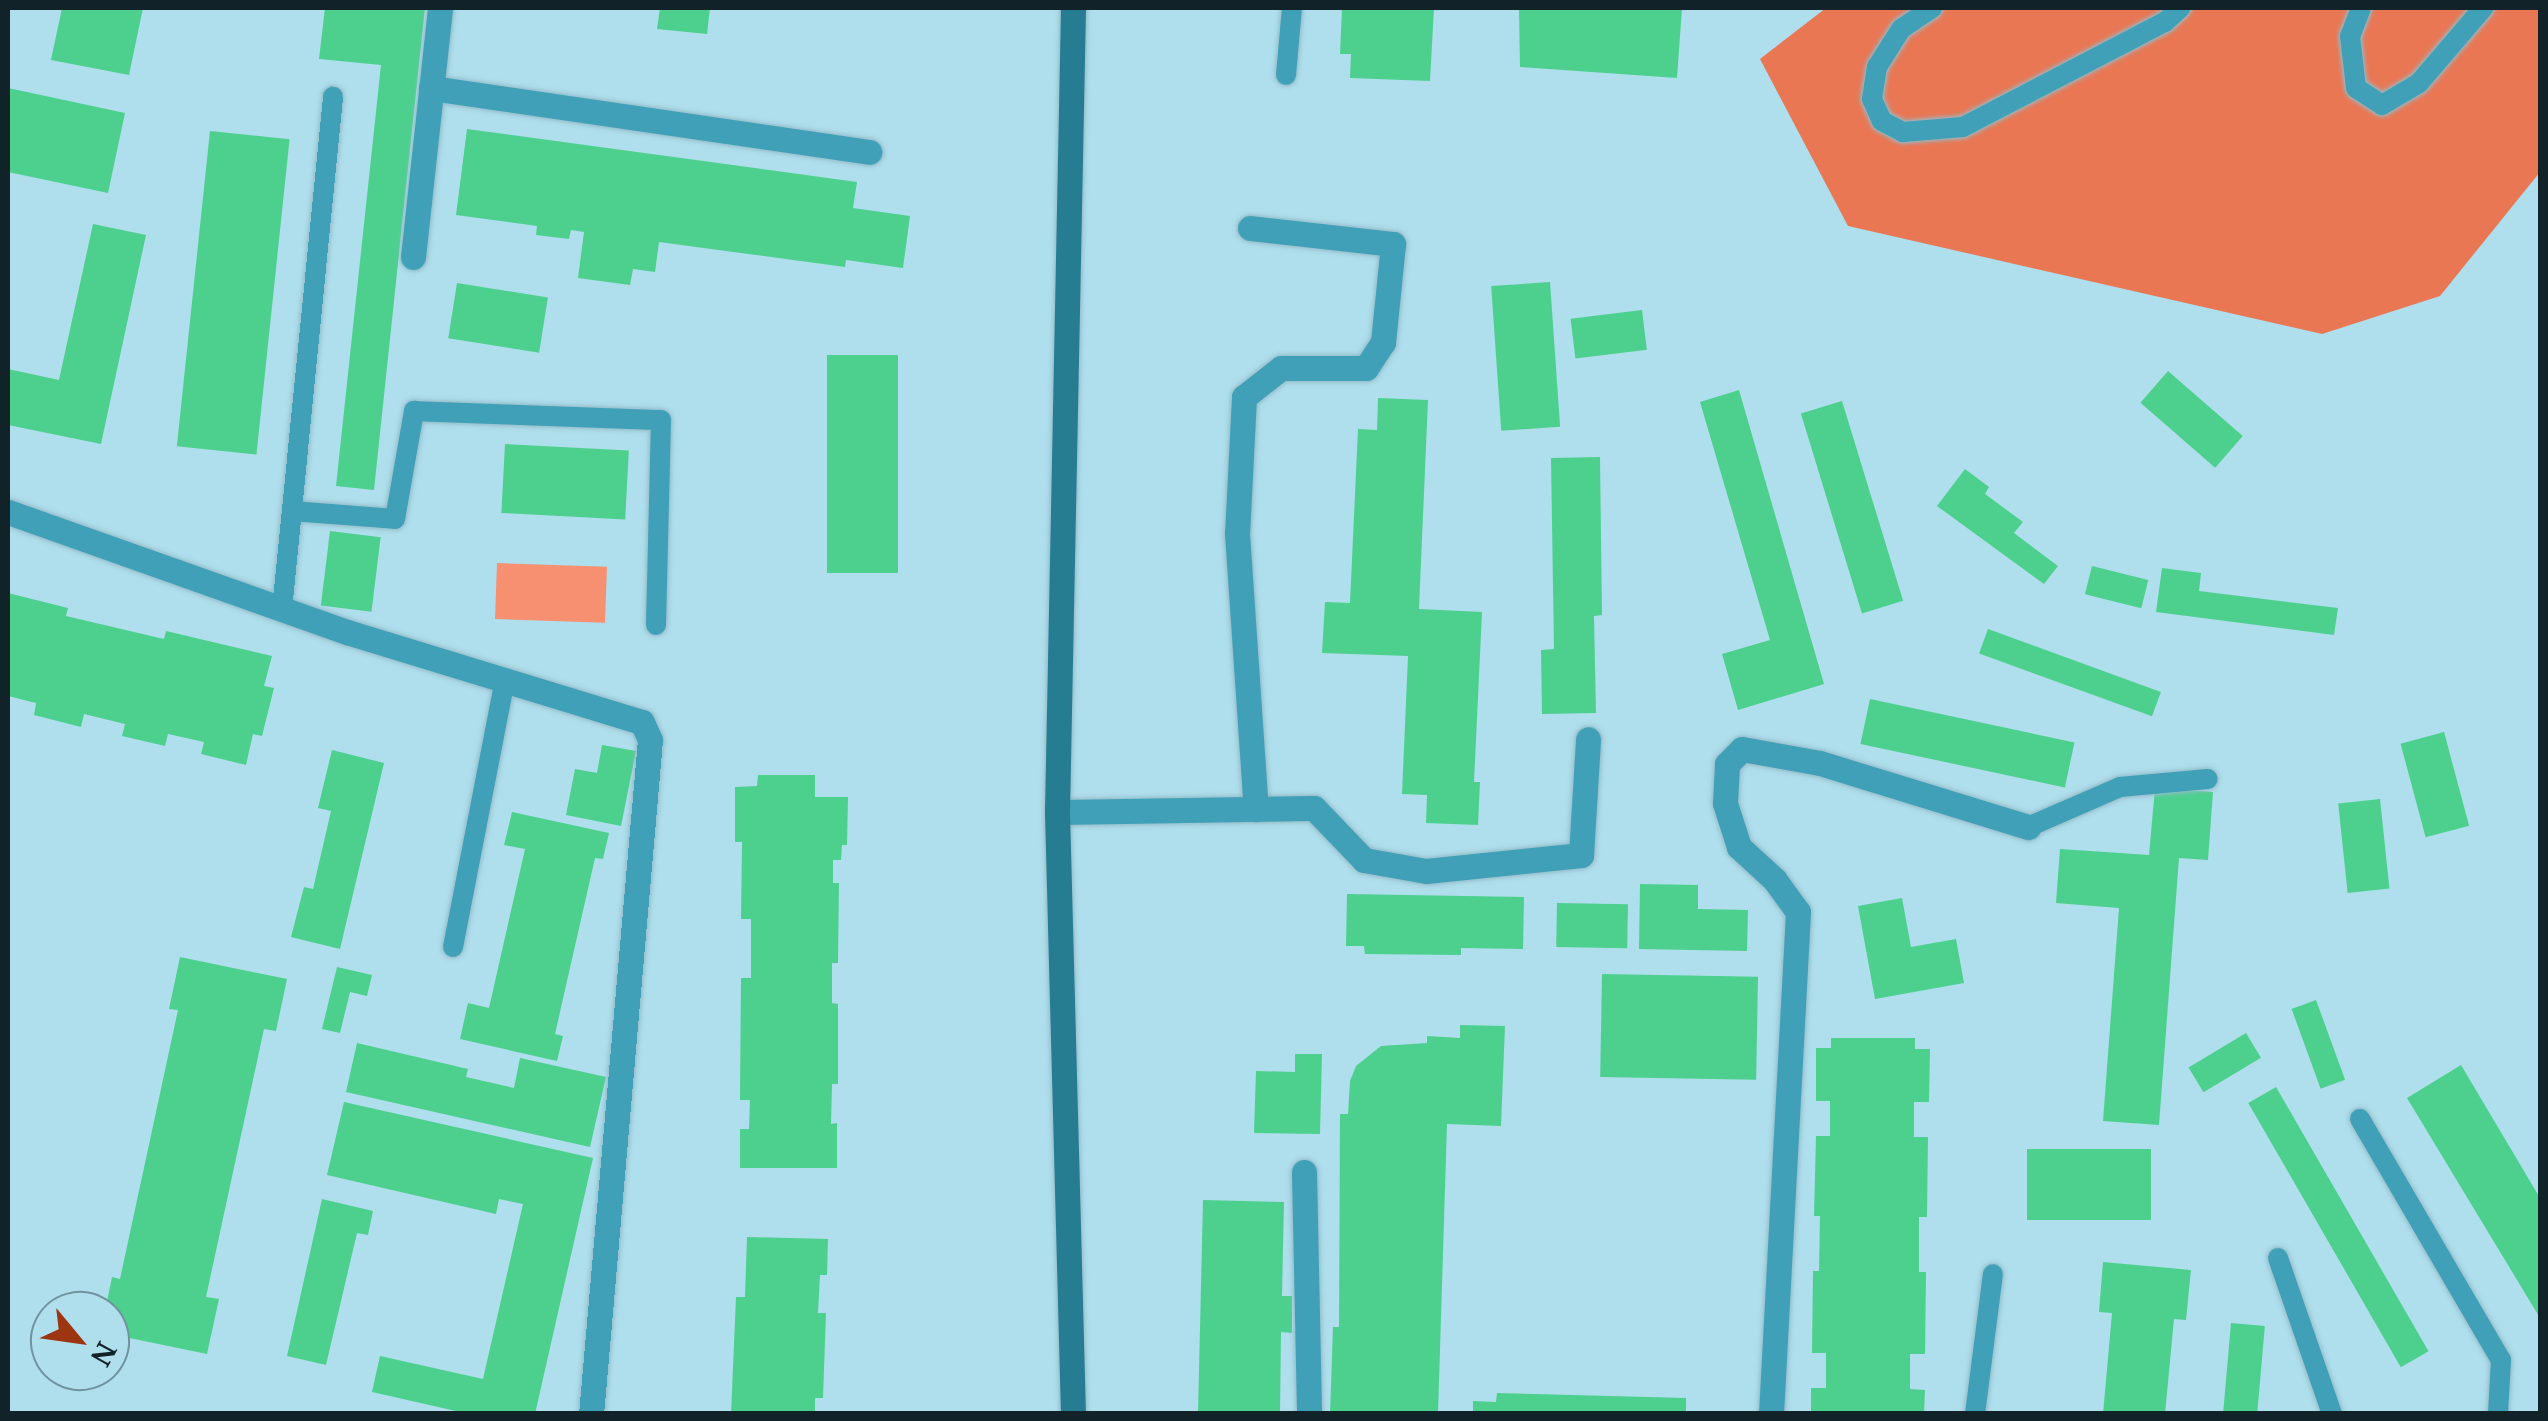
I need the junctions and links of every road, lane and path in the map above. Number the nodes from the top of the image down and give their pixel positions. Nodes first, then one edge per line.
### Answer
1 (440, 8) edge
2 (1073, 8) edge
3 (1292, 8) edge
4 (1932, 8) edge
5 (2180, 8) edge
6 (2361, 8) edge
7 (2483, 8) edge
8 (1286, 76) dead end
9 (431, 88) junction
10 (333, 98) dead end
11 (869, 152) dead end
12 (1250, 228) dead end
13 (413, 256) dead end
14 (292, 510) junction
15 (8, 512) edge
16 (282, 610) junction
17 (656, 625) dead end
18 (505, 680) junction
19 (1588, 739) dead end
20 (2208, 779) dead end
21 (1256, 809) junction
22 (1058, 812) junction
23 (2028, 827) joint
24 (452, 947) dead end
25 (2360, 1120) dead end
26 (1304, 1172) dead end
27 (2278, 1258) dead end
28 (1993, 1274) dead end
29 (591, 1414) edge
30 (1073, 1414) edge
31 (1309, 1414) edge
32 (1772, 1414) edge
33 (1975, 1414) edge
34 (2332, 1414) edge
35 (2498, 1414) edge

1 - 9 street
2 - 22 main road
3 - 8 lane
4 - 5 lane
6 - 7 lane
9 - 11 street
9 - 13 street
10 - 14 lane
12 - 21 street
14 - 16 lane
14 - 17 lane
15 - 16 street
16 - 18 street
18 - 24 lane
18 - 29 street
19 - 21 street
20 - 23 lane
21 - 22 street
22 - 30 main road
23 - 32 street
25 - 35 lane
26 - 31 street
27 - 34 lane
28 - 33 lane

